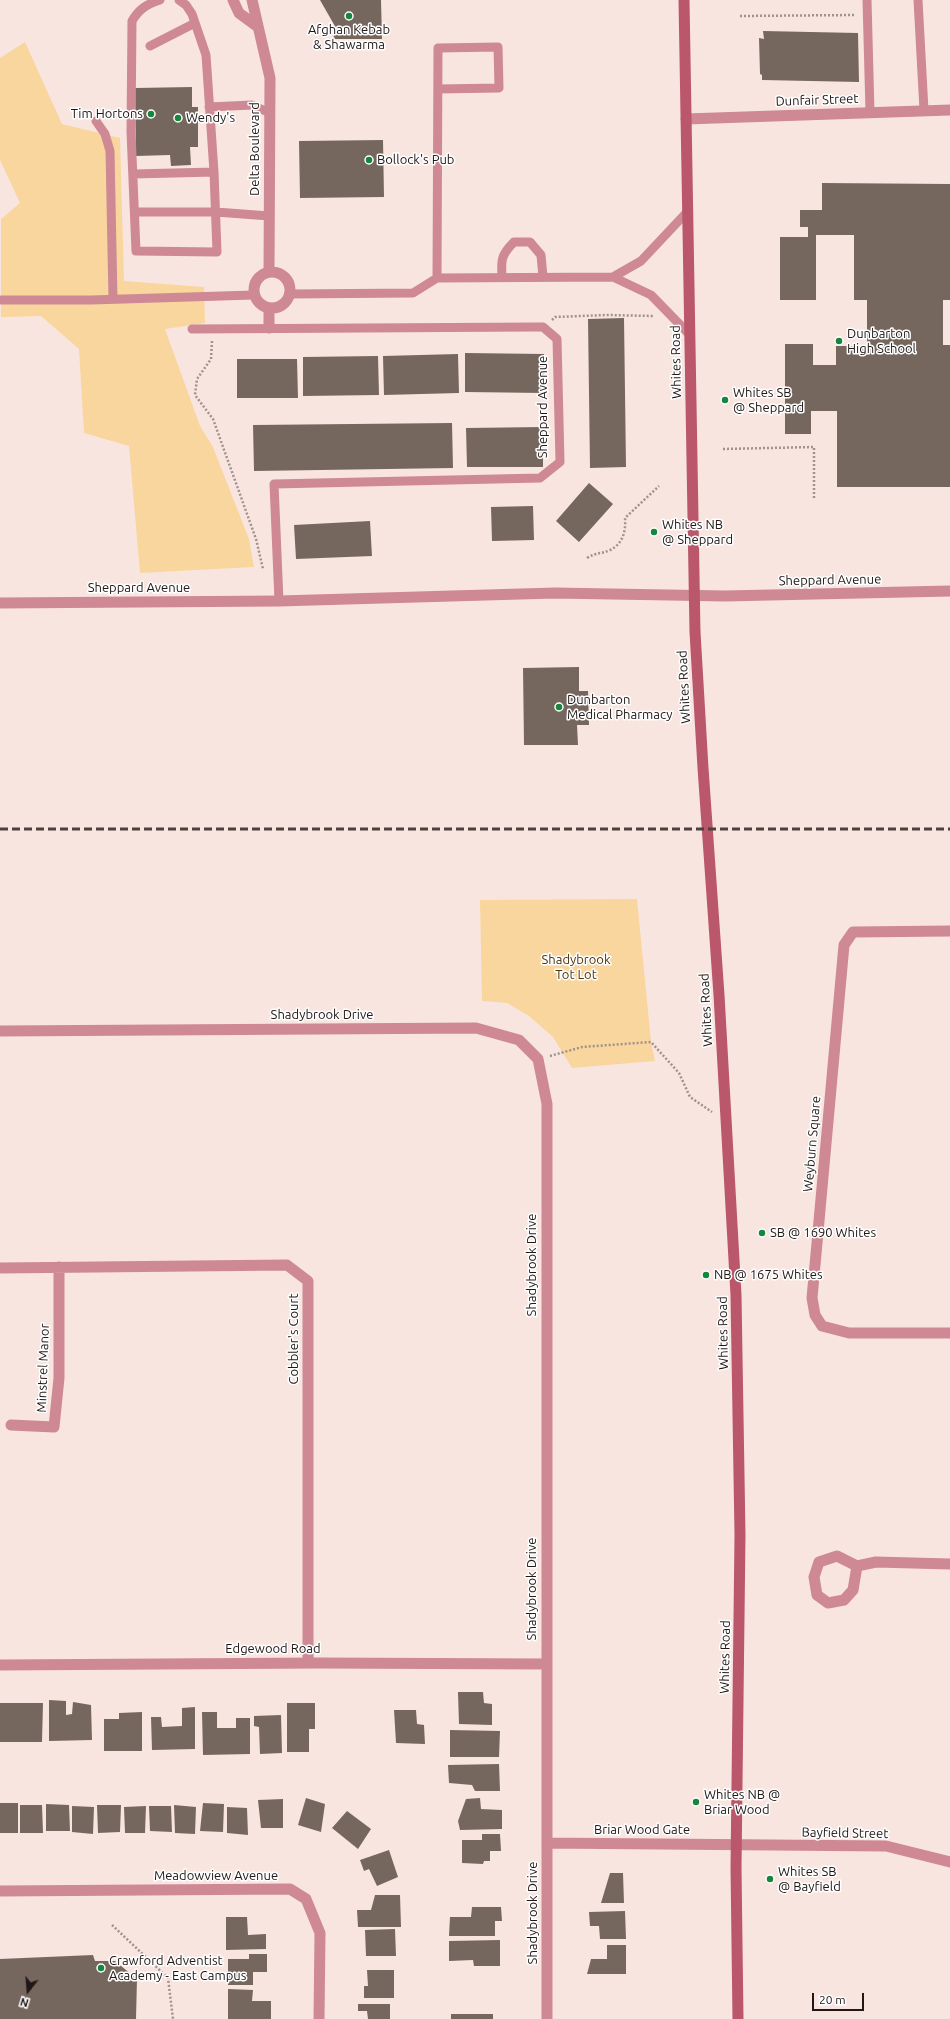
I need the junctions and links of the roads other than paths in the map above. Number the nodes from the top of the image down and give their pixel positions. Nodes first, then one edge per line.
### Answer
1 (160, 0) edge
2 (179, 0) edge
3 (233, 0) edge
4 (252, 0) edge
5 (684, 0) edge
6 (867, 0) edge
7 (918, 0) edge
8 (195, 23) junction
9 (258, 27) junction
10 (150, 46) dead end
11 (438, 89) junction
12 (210, 107) junction
13 (924, 110) junction
14 (950, 110) edge
15 (870, 112) junction
16 (270, 113) junction
17 (686, 119) junction
18 (96, 121) dead end
19 (214, 172) junction
20 (133, 174) junction
21 (688, 211) junction
22 (135, 212) junction
23 (216, 212) junction
24 (269, 216) junction
25 (269, 272) junction
26 (502, 277) junction
27 (543, 277) junction
28 (614, 277) junction
29 (437, 278) junction
30 (289, 294) junction
31 (254, 295) junction
32 (113, 299) junction
33 (0, 300) edge
34 (269, 308) junction
35 (269, 328) junction
36 (192, 329) dead end
37 (690, 335) junction
38 (950, 591) edge
39 (695, 596) junction
40 (279, 601) junction
41 (0, 603) edge
42 (950, 931) edge
43 (0, 1030) edge
44 (59, 1267) junction
45 (0, 1268) edge
46 (950, 1333) edge
47 (11, 1424) dead end
48 (950, 1564) edge
49 (857, 1566) junction
50 (308, 1663) junction
51 (546, 1664) junction
52 (0, 1665) edge
53 (547, 1843) junction
54 (737, 1844) junction
55 (950, 1862) edge
56 (0, 1891) edge
57 (319, 2019) edge
58 (547, 2019) edge
59 (738, 2019) edge

1 - 20 lane
2 - 8 lane
3 - 9 street
4 - 9 street, Delta Boulevard
5 - 17 main road, Whites Road
6 - 15 lane
7 - 13 lane
8 - 10 lane
8 - 12 lane
9 - 16 street, Delta Boulevard
11 - 11 lane
11 - 29 lane
12 - 16 lane
12 - 19 lane
13 - 14 street, Dunfair Street
13 - 15 street, Dunfair Street
15 - 17 street, Dunfair Street
16 - 24 street, Delta Boulevard
17 - 21 main road, Whites Road
18 - 32 lane
19 - 20 lane
19 - 23 lane
20 - 22 lane
21 - 28 lane
21 - 37 main road, Whites Road
22 - 23 lane
22 - 23 lane
23 - 24 lane
24 - 25 street, Delta Boulevard
25 - 30 street
25 - 31 street
26 - 27 lane
26 - 27 lane
26 - 29 lane
27 - 28 lane
28 - 37 lane
29 - 30 lane
30 - 34 street
31 - 32 lane
31 - 34 street
32 - 33 lane
34 - 35 street
35 - 36 lane
35 - 40 lane, Sheppard Avenue
37 - 39 main road, Whites Road
38 - 39 street, Sheppard Avenue
39 - 40 street, Sheppard Avenue
39 - 54 main road, Whites Road
40 - 41 street, Sheppard Avenue
42 - 46 street, Weyburn Square
43 - 51 street, Shadybrook Drive
44 - 45 street, Cobbler's Court
44 - 47 street, Minstrel Manor
44 - 50 street, Cobbler's Court
48 - 49 street
49 - 49 street
50 - 51 street, Edgewood Road
50 - 52 street, Edgewood Road
51 - 53 street, Shadybrook Drive
53 - 54 street, Briar Wood Gate
53 - 58 street, Shadybrook Drive
54 - 55 street, Bayfield Street
54 - 59 main road, Whites Road
56 - 57 street, Meadowview Avenue

